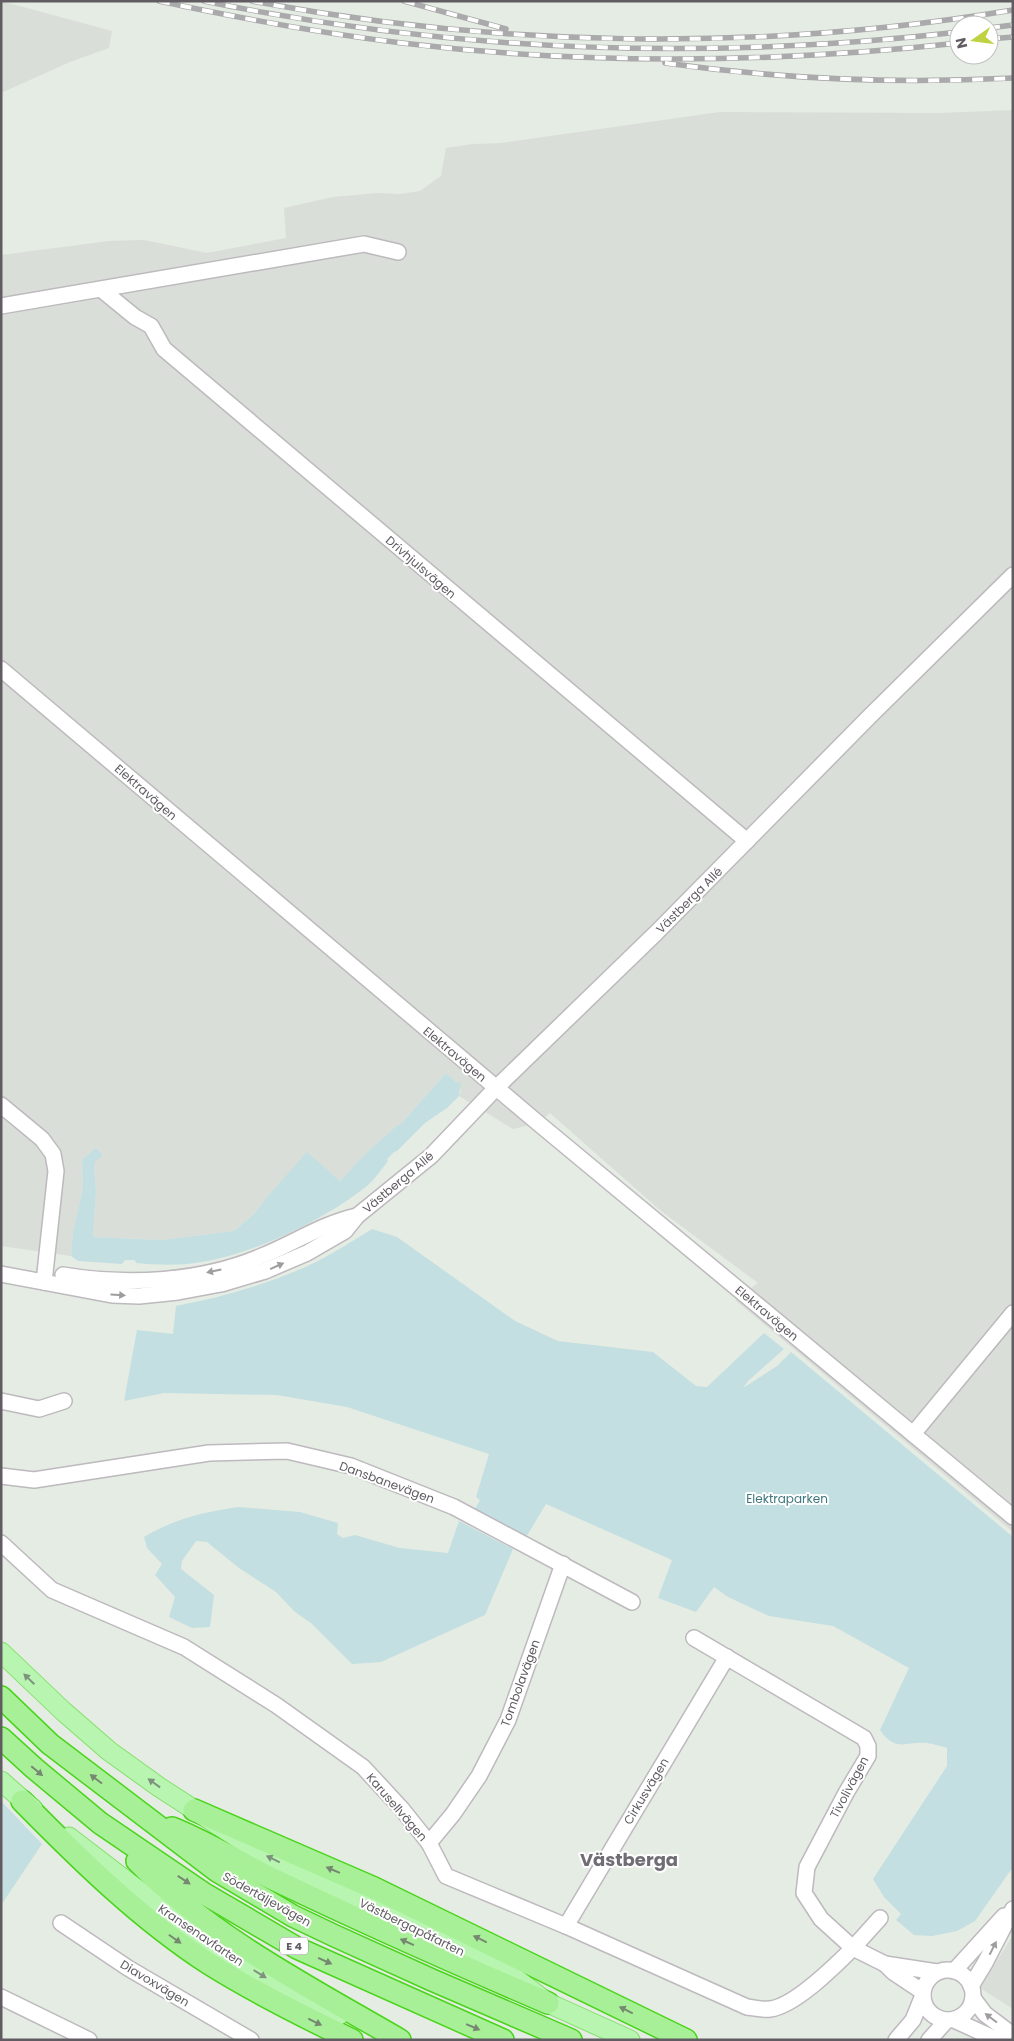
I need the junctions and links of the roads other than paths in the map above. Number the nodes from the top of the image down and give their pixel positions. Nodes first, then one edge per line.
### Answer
1 (398, 252) dead end
2 (102, 290) junction
3 (1, 306) edge
4 (1013, 575) edge
5 (1, 669) edge
6 (746, 841) junction
7 (496, 1088) junction
8 (1, 1104) edge
9 (1, 1264) edge
10 (1, 1274) edge
11 (45, 1278) junction
12 (1013, 1313) edge
13 (64, 1400) dead end
14 (1, 1401) edge
15 (913, 1434) junction
16 (1, 1476) edge
17 (1013, 1517) edge
18 (1, 1543) edge
19 (563, 1564) junction
20 (632, 1602) dead end
21 (694, 1638) dead end
22 (1, 1652) edge
23 (727, 1658) junction
24 (1, 1697) edge
25 (1, 1738) edge
26 (1, 1781) edge
27 (22, 1801) junction
28 (194, 1810) junction
29 (148, 1819) junction
30 (100, 1823) junction
31 (426, 1839) junction
32 (1013, 1908) edge
33 (880, 1918) dead end
34 (61, 1923) dead end
35 (566, 1926) junction
36 (853, 1948) junction
37 (885, 1964) junction
38 (954, 1970) junction
39 (937, 1972) junction
40 (972, 1992) junction
41 (923, 1993) junction
42 (1, 1997) edge
43 (548, 2003) junction
44 (950, 2020) junction
45 (1013, 2035) edge
46 (678, 2036) edge
47 (88, 2040) edge
48 (251, 2040) edge
49 (352, 2040) edge
50 (399, 2040) edge
51 (504, 2040) edge
52 (571, 2040) edge
53 (630, 2040) edge
54 (896, 2040) edge
55 (929, 2040) edge
56 (998, 2040) edge

1 - 2 street
2 - 3 street
2 - 6 street, Drivhjulsvägen
4 - 6 street, Västberga Allé
5 - 7 street, Elektravägen
6 - 7 street, Västberga Allé
7 - 11 street, Västberga Allé
7 - 15 street, Elektravägen
8 - 11 street
9 - 11 street, Västberga Allé
10 - 11 street, Västberga Allé
12 - 15 street
13 - 14 street
15 - 17 street, Elektravägen
16 - 19 street, Dansbanevägen
18 - 31 street, Karusellvägen
19 - 20 street, Dansbanevägen
19 - 31 street, Tombolavägen
21 - 23 street, Tivolivägen
28 -> 22 main road
23 - 35 street, Cirkusvägen
23 - 36 street, Tivolivägen
29 -> 24 highway, Södertäljevägen / E 4
25 -> 30 highway, Södertäljevägen / E 4
26 - 27 main road
27 -> 49 highway
27 -> 50 main road, Kransenavfarten
43 -> 28 main road, Västbergapåfarten
46 -> 28 highway
43 -> 29 highway
29 - 52 highway, Södertäljevägen / E 4
30 - 50 highway, E 4
30 -> 51 highway, Södertäljevägen / E 4
31 - 35 street, Karusellvägen
32 - 38 street
40 -> 32 street
33 - 36 street, Karusellvägen
34 - 48 street, Diavoxvägen
35 - 36 street, Karusellvägen
36 - 37 street
37 - 39 street
37 - 41 street
38 - 39 street
38 - 40 street
39 - 41 street
40 - 44 street
45 -> 40 street
41 - 44 street
41 - 54 street
42 - 47 street
43 - 53 main road, Västbergapåfarten
44 - 55 street
44 - 56 street

